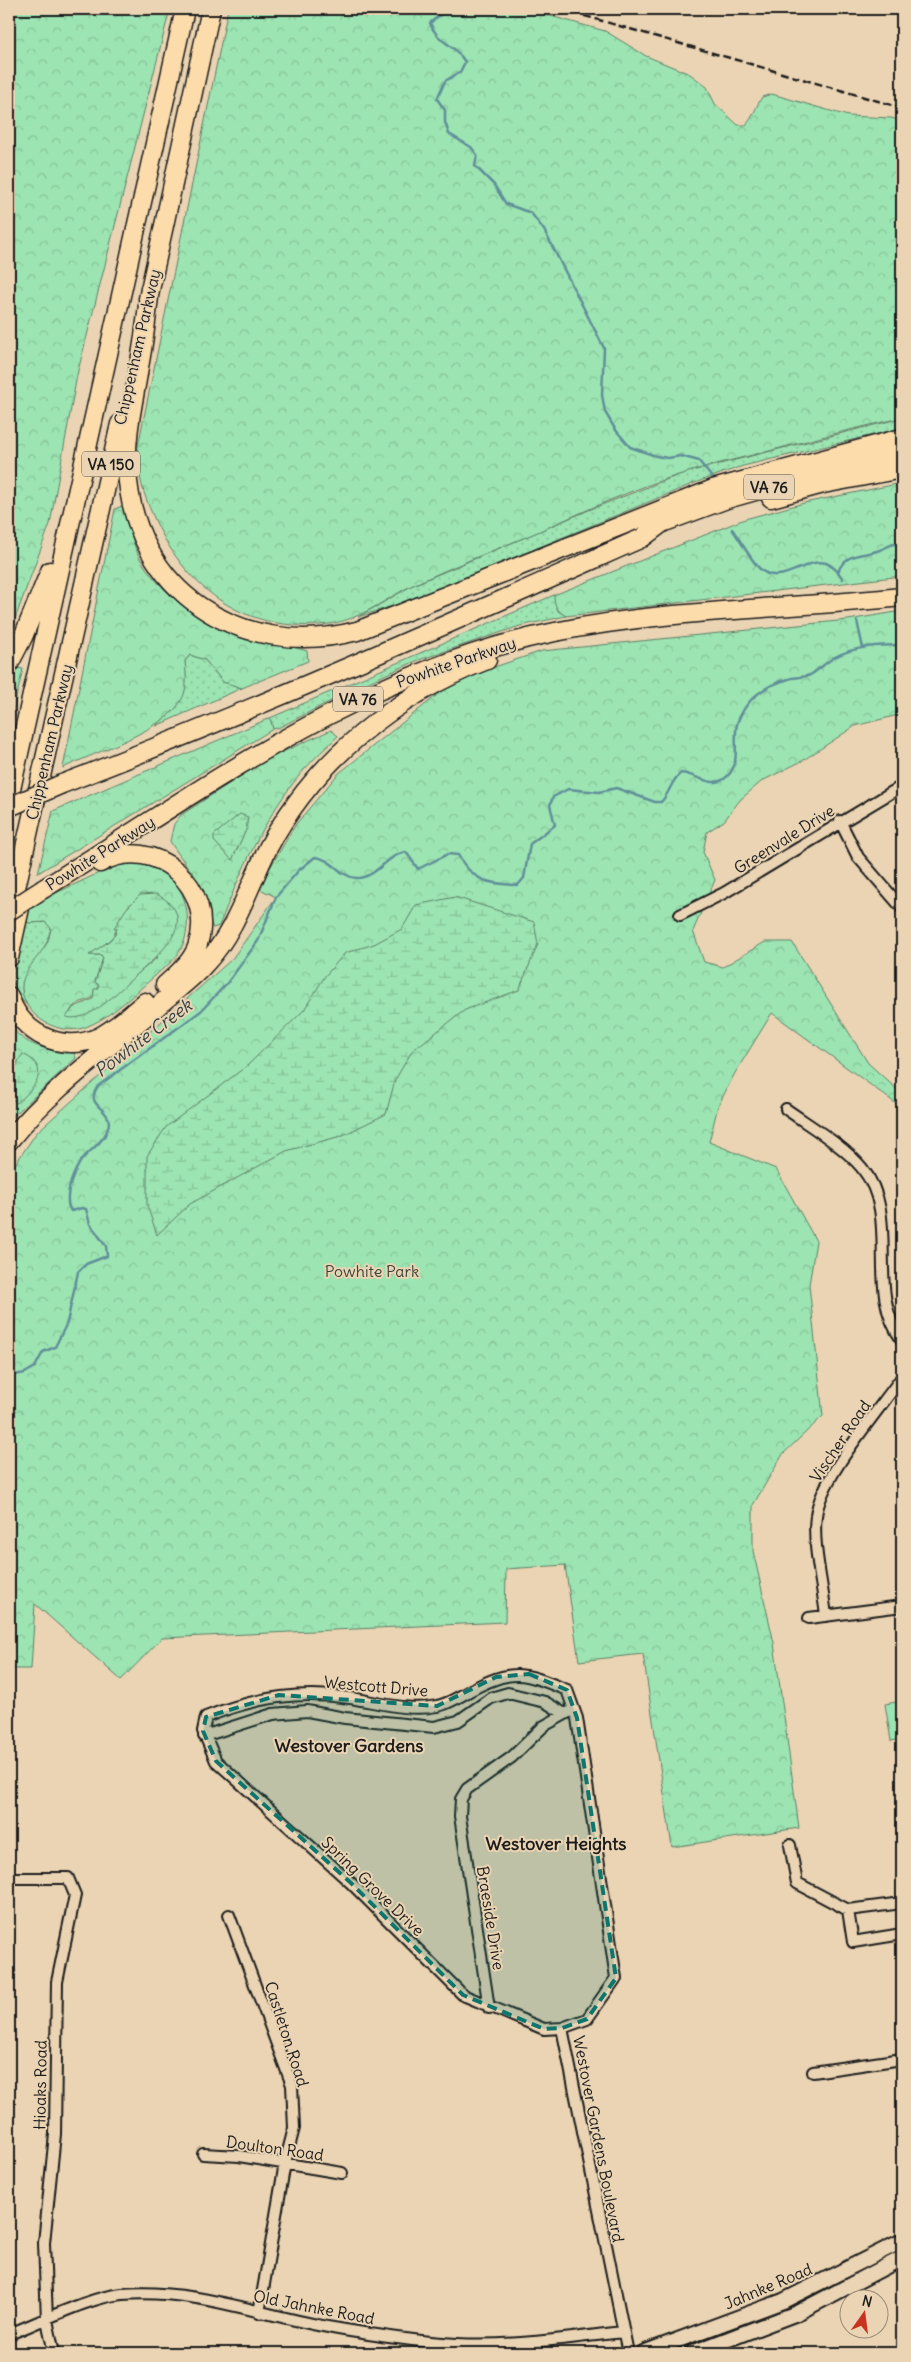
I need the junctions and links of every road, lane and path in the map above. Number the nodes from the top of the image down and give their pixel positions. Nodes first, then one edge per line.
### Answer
1 (211, 9) edge
2 (185, 10) edge
3 (124, 282) junction
4 (150, 288) junction
5 (902, 438) edge
6 (902, 450) edge
7 (902, 469) edge
8 (642, 538) junction
9 (902, 597) edge
10 (708, 612) junction
11 (9, 664) edge
12 (902, 786) edge
13 (60, 790) junction
14 (9, 798) edge
15 (9, 807) edge
16 (9, 818) edge
17 (840, 821) junction
18 (30, 828) junction
19 (45, 888) junction
20 (902, 908) edge
21 (9, 910) edge
22 (680, 915) dead end
23 (9, 919) edge
24 (9, 958) edge
25 (9, 996) edge
26 (786, 1109) dead end
27 (9, 1141) edge
28 (902, 1340) edge
29 (902, 1377) edge
30 (902, 1606) edge
31 (826, 1616) junction
32 (810, 1618) dead end
33 (572, 1714) junction
34 (204, 1736) junction
35 (790, 1845) dead end
36 (9, 1878) edge
37 (902, 1903) edge
38 (848, 1910) junction
39 (229, 1915) dead end
40 (902, 1934) edge
41 (489, 2008) junction
42 (562, 2028) junction
43 (902, 2059) edge
44 (813, 2072) dead end
45 (203, 2154) dead end
46 (285, 2163) junction
47 (342, 2173) dead end
48 (902, 2241) edge
49 (902, 2258) edge
50 (259, 2313) junction
51 (47, 2320) junction
52 (622, 2332) junction
53 (9, 2334) edge
54 (54, 2353) edge
55 (628, 2353) edge
56 (643, 2353) edge
57 (692, 2353) edge

1 - 4 highway, Chippenham Parkway / VA 150
2 - 3 highway, Chippenham Parkway / VA 150
3 - 11 highway
3 - 14 highway, Chippenham Parkway / VA 150
4 - 5 highway
4 - 18 highway, Chippenham Parkway / VA 150
6 - 8 highway, Powhite Parkway / VA 76
7 - 8 highway, VA 76
8 - 13 highway, Powhite Parkway / VA 76
9 - 10 highway, Powhite Parkway / VA 76
10 - 19 highway, Powhite Parkway / VA 76
10 - 27 highway
12 - 17 street, Greenvale Drive
13 - 15 highway, Powhite Parkway / VA 76, bridge
13 - 16 highway
17 - 20 street
17 - 22 street, Greenvale Drive
18 - 23 highway, Chippenham Parkway / VA 150
18 - 24 highway
19 - 21 highway, Powhite Parkway / VA 76, bridge
19 - 25 highway
26 - 28 street
29 - 31 street, Vischer Road
30 - 31 street
31 - 32 street
33 - 34 street, Westcott Drive
33 - 34 street, Westcott Drive
33 - 41 street, Braeside Drive
33 - 42 street, Westover Gardens Boulevard
34 - 41 street, Spring Grove Drive
35 - 38 street
36 - 51 street, Hioaks Road
37 - 38 street
38 - 40 street
39 - 46 street, Castleton Road
41 - 42 street, Spring Grove Drive
42 - 52 street, Westover Gardens Boulevard
43 - 44 street
45 - 46 street, Doulton Road
46 - 47 street, Doulton Road
46 - 50 street, Castleton Road
48 - 56 main road, Jahnke Road
49 - 57 main road
50 - 51 street, Old Jahnke Road
50 - 52 street, Old Jahnke Road
51 - 53 street, Old Jahnke Road
51 - 54 street, Hioaks Road
52 - 55 street, Westover Gardens Boulevard

